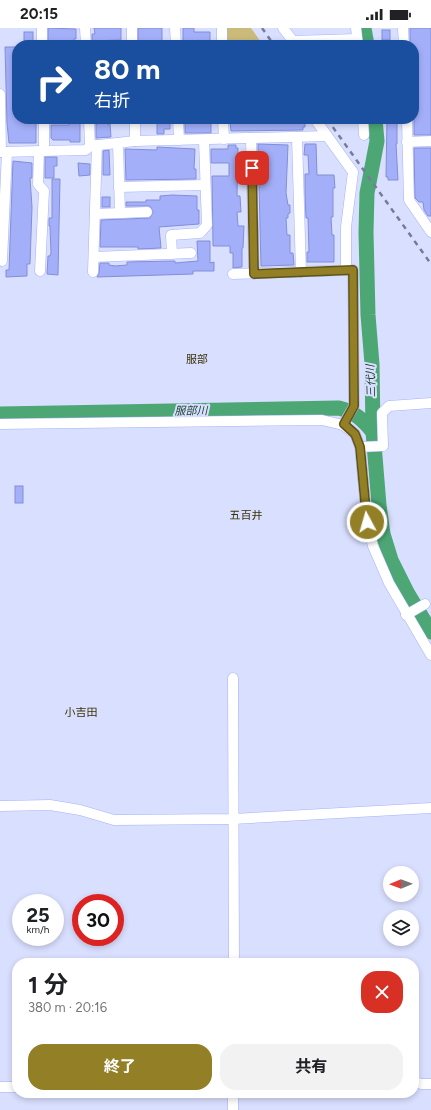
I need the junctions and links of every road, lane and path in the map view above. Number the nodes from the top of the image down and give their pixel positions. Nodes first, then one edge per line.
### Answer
1 (42, 28) edge
2 (85, 28) edge
3 (132, 28) edge
4 (175, 28) edge
5 (222, 28) edge
6 (283, 28) edge
7 (356, 28) edge
8 (403, 28) edge
9 (42, 40) edge
10 (86, 40) edge
11 (132, 40) edge
12 (176, 40) edge
13 (222, 40) edge
14 (292, 40) edge
15 (358, 40) edge
16 (404, 40) edge
17 (0, 94) edge
18 (44, 124) edge
19 (90, 124) edge
20 (135, 124) edge
21 (178, 124) edge
22 (223, 124) edge
23 (318, 124) edge
24 (363, 124) edge
25 (407, 124) edge
26 (364, 135) dead end
27 (327, 136) junction
28 (297, 137) junction
29 (251, 138) junction
30 (224, 139) junction
31 (179, 140) junction
32 (204, 140) junction
33 (135, 141) junction
34 (431, 141) edge
35 (407, 142) junction
36 (118, 143) junction
37 (94, 145) junction
38 (42, 151) junction
39 (3, 152) edge
40 (205, 185) junction
41 (119, 187) junction
42 (147, 212) dead end
43 (120, 213) junction
44 (95, 214) junction
45 (431, 232) edge
46 (191, 253) dead end
47 (172, 254) junction
48 (94, 257) junction
49 (2, 260) dead end
50 (346, 270) junction
51 (40, 271) dead end
52 (93, 272) dead end
53 (301, 272) junction
54 (233, 274) dead end
55 (254, 274) junction
56 (431, 403) edge
57 (345, 422) junction
58 (0, 424) edge
59 (361, 447) junction
60 (424, 604) dead end
61 (407, 614) junction
62 (431, 655) edge
63 (233, 678) dead end
64 (0, 806) edge
65 (431, 808) edge
66 (232, 819) junction
67 (234, 958) edge
68 (419, 1083) edge
69 (431, 1084) edge
70 (0, 1087) edge
71 (12, 1087) edge
72 (233, 1098) edge
73 (233, 1110) edge

1 - 9 street
2 - 10 street
3 - 11 street
4 - 12 street
5 - 13 street
6 - 14 street
7 - 15 street
8 - 16 street
17 - 39 street
18 - 38 street
19 - 37 street
20 - 33 street
21 - 31 street
22 - 30 street
23 - 27 street
24 - 26 street
25 - 35 street
27 - 28 street
27 - 50 street
28 - 29 street
28 - 53 street
29 - 30 street
29 - 55 street
30 - 32 street
31 - 32 street
31 - 33 street
32 - 40 street
33 - 36 street
34 - 35 street
35 - 45 street
36 - 37 street
36 - 41 street
37 - 38 street
37 - 44 street
38 - 39 street
38 - 51 street
39 - 49 street
40 - 41 street
40 - 47 street
41 - 43 street
42 - 43 street
43 - 44 street
44 - 48 street
46 - 47 street
47 - 48 street
48 - 52 street
50 - 53 street
50 - 57 street
53 - 55 street
54 - 55 street
56 - 59 street
57 - 58 street
57 - 59 street
59 - 61 street
60 - 61 street
61 - 62 street
63 - 66 street
64 - 66 street
65 - 66 street
66 - 67 street
68 - 69 street
70 - 71 street
72 - 73 street

